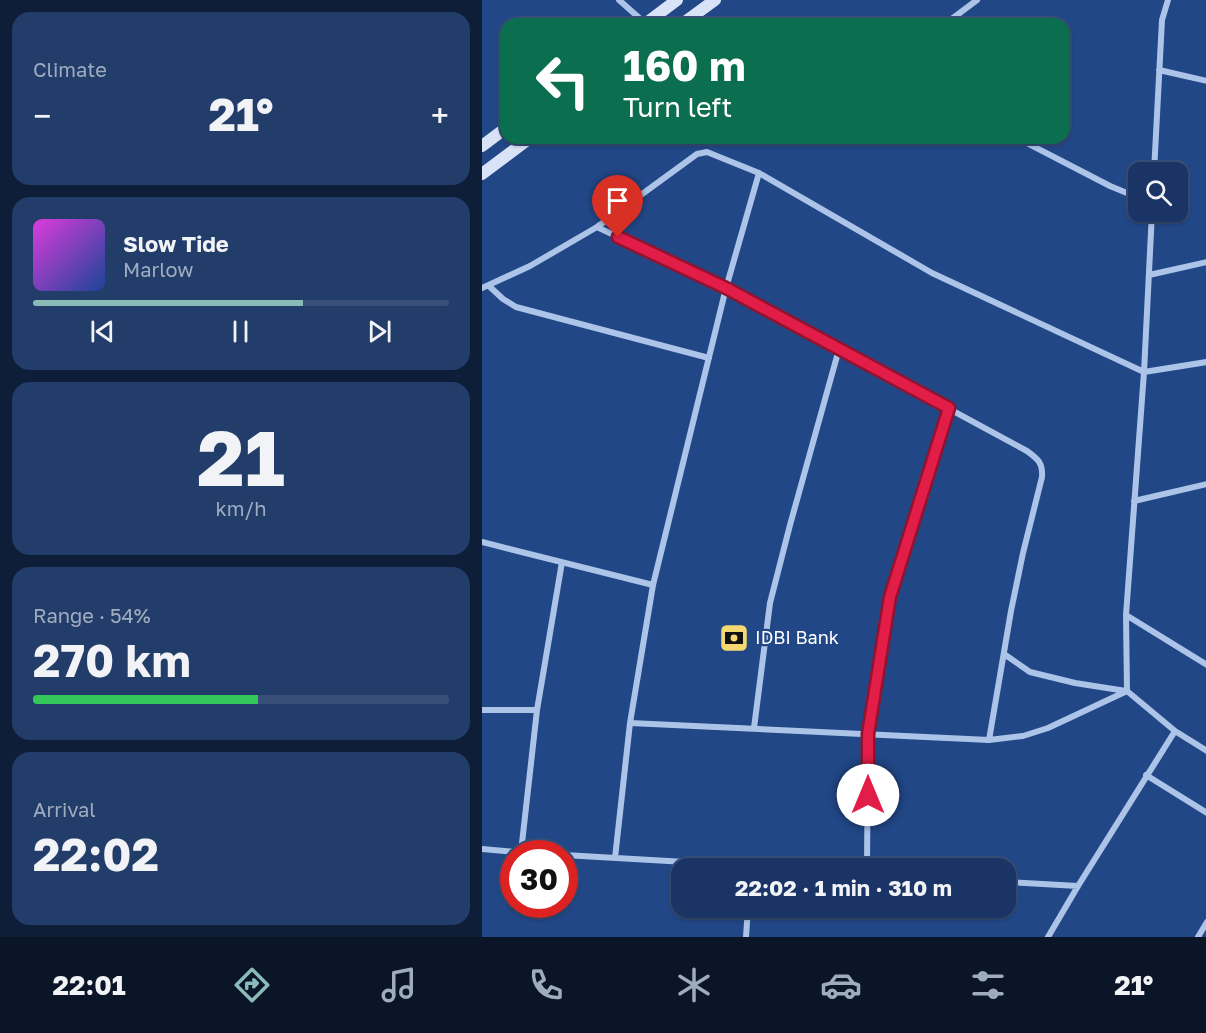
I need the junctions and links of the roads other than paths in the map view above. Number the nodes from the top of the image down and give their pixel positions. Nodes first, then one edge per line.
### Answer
1 (619, 0) edge
2 (677, 0) edge
3 (715, 0) edge
4 (977, 0) edge
5 (1168, 0) edge
6 (638, 18) edge
7 (653, 18) edge
8 (690, 18) edge
9 (953, 18) edge
10 (1159, 70) junction
11 (1206, 81) edge
12 (500, 132) edge
13 (522, 144) edge
14 (1029, 144) edge
15 (482, 146) edge
16 (1154, 162) edge
17 (759, 173) junction
18 (482, 174) edge
19 (1128, 193) edge
20 (1152, 222) edge
21 (597, 228) junction
22 (1206, 262) edge
23 (1149, 275) junction
24 (486, 287) edge
25 (726, 288) junction
26 (839, 349) junction
27 (709, 358) junction
28 (1206, 362) edge
29 (1144, 372) junction
30 (949, 408) junction
31 (1206, 484) edge
32 (1134, 501) junction
33 (482, 542) edge
34 (562, 562) junction
35 (653, 585) junction
36 (1126, 615) junction
37 (1004, 654) junction
38 (1206, 665) edge
39 (1127, 691) junction
40 (482, 710) edge
41 (537, 710) junction
42 (630, 723) junction
43 (754, 729) junction
44 (1175, 731) junction
45 (868, 734) junction
46 (989, 740) junction
47 (1206, 751) edge
48 (1146, 775) junction
49 (1206, 813) edge
50 (522, 840) edge
51 (482, 849) edge
52 (500, 850) edge
53 (578, 856) edge
54 (615, 858) junction
55 (867, 858) edge
56 (671, 862) edge
57 (1016, 883) edge
58 (1078, 886) junction
59 (747, 918) edge
60 (1206, 922) edge
61 (746, 937) edge
62 (1048, 937) edge
63 (1198, 937) edge

1 - 6 street
2 - 7 main road
3 - 8 main road
4 - 9 street
5 - 10 street
10 - 11 street
10 - 16 street
12 - 15 main road
13 - 18 main road
14 - 19 street
17 - 21 street
17 - 25 street
17 - 29 street
20 - 23 street
21 - 24 street
21 - 25 street
22 - 23 street
23 - 29 street
24 - 27 street
25 - 26 street
25 - 27 street
26 - 30 street
26 - 43 street
27 - 35 street
28 - 29 street
29 - 32 street
30 - 37 street
30 - 45 street
31 - 32 street
32 - 36 street
33 - 34 street
34 - 35 street
34 - 41 street
35 - 42 street
36 - 38 street
36 - 39 street
37 - 39 street
37 - 46 street
39 - 44 street
39 - 46 street
40 - 41 street
41 - 50 street
42 - 43 street
42 - 54 street
43 - 45 street
44 - 47 street
44 - 48 street
45 - 46 street
45 - 55 street
48 - 49 street
48 - 58 street
51 - 52 street
53 - 54 street
54 - 56 street
57 - 58 street
58 - 62 street
59 - 61 street
60 - 63 street

